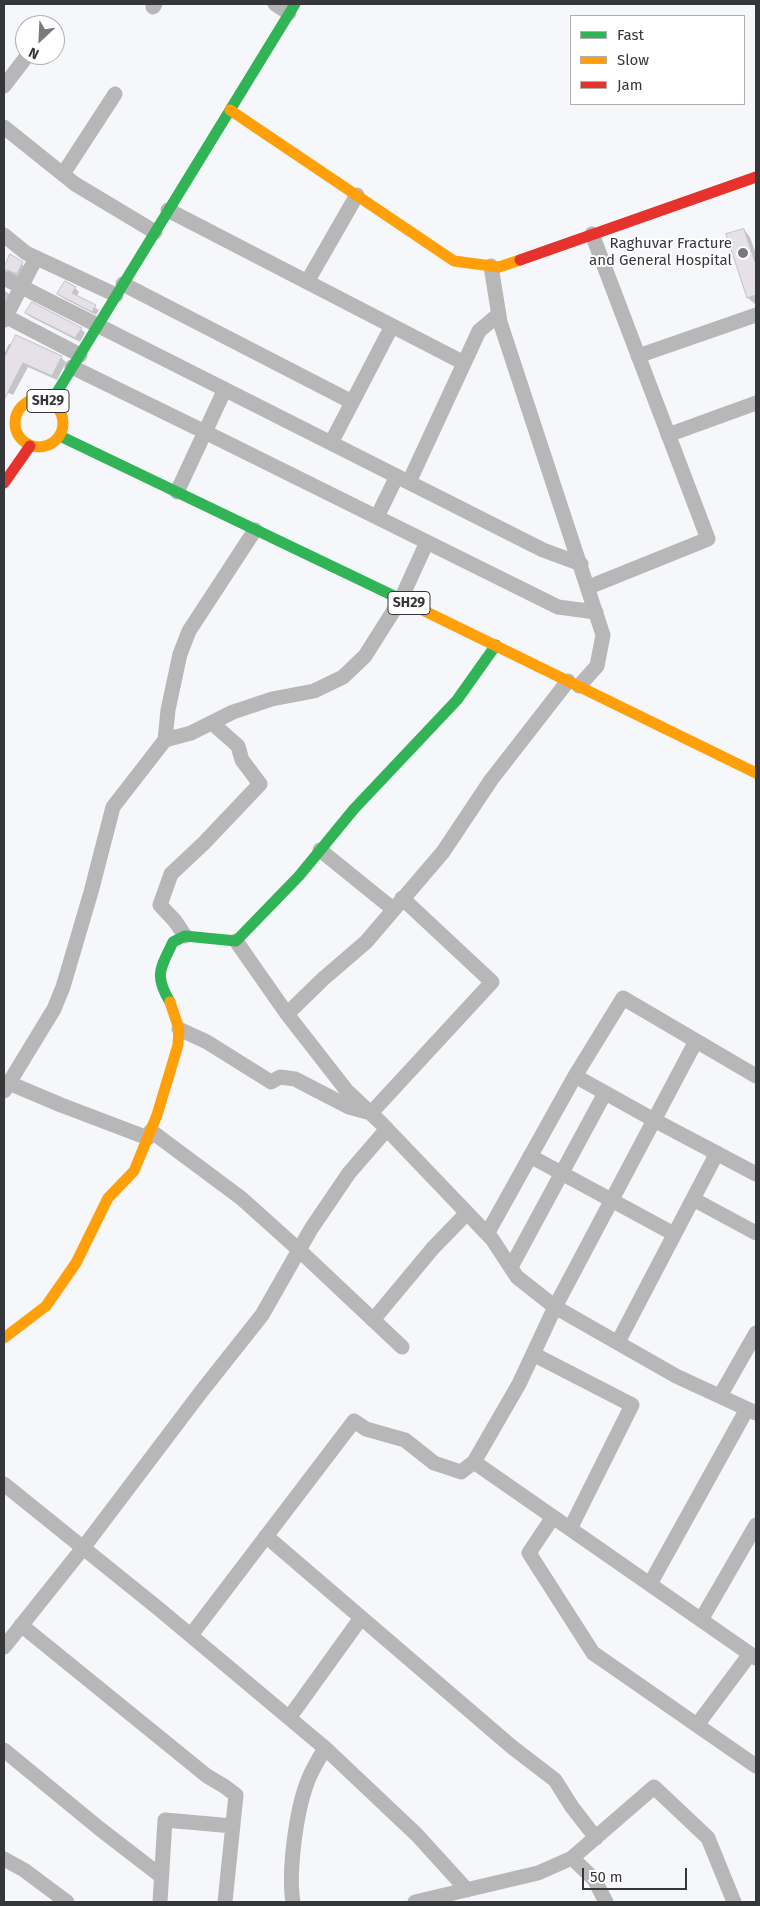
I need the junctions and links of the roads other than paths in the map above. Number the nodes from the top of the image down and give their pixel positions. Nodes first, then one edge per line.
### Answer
1 (275, 4) edge
2 (292, 8) edge
3 (19, 65) edge
4 (4, 86) edge
5 (115, 94) dead end
6 (230, 110) junction
7 (4, 127) edge
8 (63, 174) junction
9 (756, 177) edge
10 (357, 195) junction
11 (168, 210) junction
12 (155, 232) junction
13 (592, 234) junction
14 (4, 235) edge
15 (36, 258) junction
16 (491, 266) junction
17 (4, 278) edge
18 (307, 282) junction
19 (21, 286) junction
20 (119, 290) junction
21 (498, 314) junction
22 (756, 315) edge
23 (5, 318) edge
24 (98, 325) junction
25 (392, 326) junction
26 (638, 356) junction
27 (76, 361) junction
28 (464, 363) junction
29 (225, 390) junction
30 (50, 402) junction
31 (352, 402) junction
32 (756, 403) edge
33 (4, 408) edge
34 (16, 413) junction
35 (205, 432) junction
36 (668, 435) junction
37 (60, 436) junction
38 (331, 443) junction
39 (30, 446) junction
40 (403, 479) junction
41 (4, 484) edge
42 (177, 492) junction
43 (377, 517) junction
44 (255, 530) junction
45 (427, 542) junction
46 (581, 564) junction
47 (589, 587) junction
48 (401, 599) junction
49 (596, 612) junction
50 (496, 645) junction
51 (574, 684) junction
52 (212, 723) junction
53 (165, 740) junction
54 (756, 773) edge
55 (320, 850) junction
56 (397, 903) junction
57 (185, 936) junction
58 (236, 942) junction
59 (287, 1014) junction
60 (179, 1029) junction
61 (696, 1041) junction
62 (575, 1076) junction
63 (756, 1076) edge
64 (6, 1087) edge
65 (604, 1093) junction
66 (371, 1113) junction
67 (654, 1120) junction
68 (387, 1129) junction
69 (149, 1134) junction
70 (717, 1153) junction
71 (530, 1156) junction
72 (561, 1174) junction
73 (756, 1174) edge
74 (693, 1199) junction
75 (611, 1201) junction
76 (467, 1213) junction
77 (756, 1233) edge
78 (488, 1234) junction
79 (674, 1234) junction
80 (299, 1250) junction
81 (511, 1267) junction
82 (555, 1307) junction
83 (373, 1320) junction
84 (756, 1333) edge
85 (4, 1338) edge
86 (618, 1342) junction
87 (402, 1347) dead end
88 (751, 1353) edge
89 (533, 1354) junction
90 (720, 1396) junction
91 (752, 1411) edge
92 (474, 1462) junction
93 (4, 1484) edge
94 (553, 1517) junction
95 (756, 1526) edge
96 (570, 1529) junction
97 (266, 1536) junction
98 (83, 1548) junction
99 (650, 1584) junction
100 (361, 1618) junction
101 (701, 1620) junction
102 (13, 1627) edge
103 (191, 1635) junction
104 (4, 1646) edge
105 (753, 1656) edge
106 (289, 1718) junction
107 (697, 1725) junction
108 (325, 1748) junction
109 (4, 1750) edge
110 (756, 1766) edge
111 (233, 1826) junction
112 (596, 1838) junction
113 (572, 1858) junction
114 (4, 1859) edge
115 (161, 1876) junction
116 (467, 1890) junction
117 (67, 1902) edge
118 (160, 1902) edge
119 (224, 1902) edge
120 (293, 1902) edge
121 (415, 1902) edge
122 (606, 1902) edge
123 (734, 1902) edge

1 - 2 street
2 - 6 street
3 - 4 street
5 - 8 street
6 - 10 street
6 - 11 street
7 - 8 street
8 - 12 street
9 - 13 street
10 - 16 street
10 - 18 street
11 - 12 street
11 - 18 street
12 - 20 street
13 - 16 street
13 - 26 street
14 - 15 street
15 - 19 street
15 - 20 street
16 - 21 street
17 - 19 street
18 - 25 street
19 - 23 street
19 - 24 street
20 - 24 street
20 - 31 street
21 - 28 street
21 - 46 street
22 - 26 street
23 - 27 street
24 - 27 street
24 - 29 street
25 - 28 street
25 - 31 street
26 - 36 street
27 - 30 street
27 - 35 street
28 - 40 street
29 - 35 street
29 - 38 street
30 - 34 street, SH29
30 - 37 street, SH29
31 - 38 street
32 - 36 street
33 - 34 street, SH29
34 - 39 street, SH29
35 - 42 street
35 - 43 street
36 - 47 street
37 - 39 street
37 - 42 street, SH29
38 - 40 street
39 - 41 street
40 - 43 street
40 - 46 street
42 - 44 street, SH29
43 - 45 street
44 - 48 street, SH29
44 - 53 street
45 - 48 street
45 - 49 street
46 - 47 street
47 - 49 street
48 - 50 street, SH29
48 - 52 street
49 - 51 street
50 - 51 street, SH29
50 - 55 street
51 - 54 street, SH29
51 - 56 street
52 - 53 street
52 - 57 street
53 - 64 street
55 - 56 street
55 - 58 street
56 - 59 street
56 - 66 street
57 - 58 street
57 - 60 street
58 - 59 street
59 - 66 street
60 - 66 street
60 - 69 street
61 - 62 street
61 - 63 street
61 - 67 street
62 - 65 street
62 - 71 street
64 - 69 street
65 - 67 street
65 - 72 street
66 - 68 street
67 - 70 street
67 - 75 street
68 - 76 street
68 - 80 street
69 - 80 street
69 - 85 street
70 - 73 street
70 - 74 street
71 - 72 street
71 - 78 street
72 - 75 street
72 - 81 street
74 - 77 street
74 - 79 street
75 - 79 street
75 - 82 street
76 - 78 street
76 - 83 street
78 - 81 street
79 - 86 street
80 - 83 street
80 - 98 street
81 - 82 street
82 - 86 street
82 - 89 street
83 - 87 street
84 - 88 street
86 - 90 street
88 - 90 street
89 - 92 street
89 - 96 street
90 - 91 street
91 - 99 street
92 - 94 street
92 - 97 street
93 - 98 street
94 - 96 street
94 - 107 street
95 - 101 street
96 - 99 street
97 - 100 street
97 - 103 street
98 - 102 street
98 - 103 street
99 - 101 street
100 - 106 street
100 - 112 street
101 - 105 street
102 - 104 street
102 - 111 street
103 - 106 street
105 - 107 street
106 - 108 street
107 - 110 street
108 - 116 street
108 - 120 street
109 - 115 street
111 - 115 street
111 - 119 street
112 - 113 street
112 - 123 street
113 - 116 street
113 - 122 street
114 - 117 street
115 - 118 street
116 - 121 street

